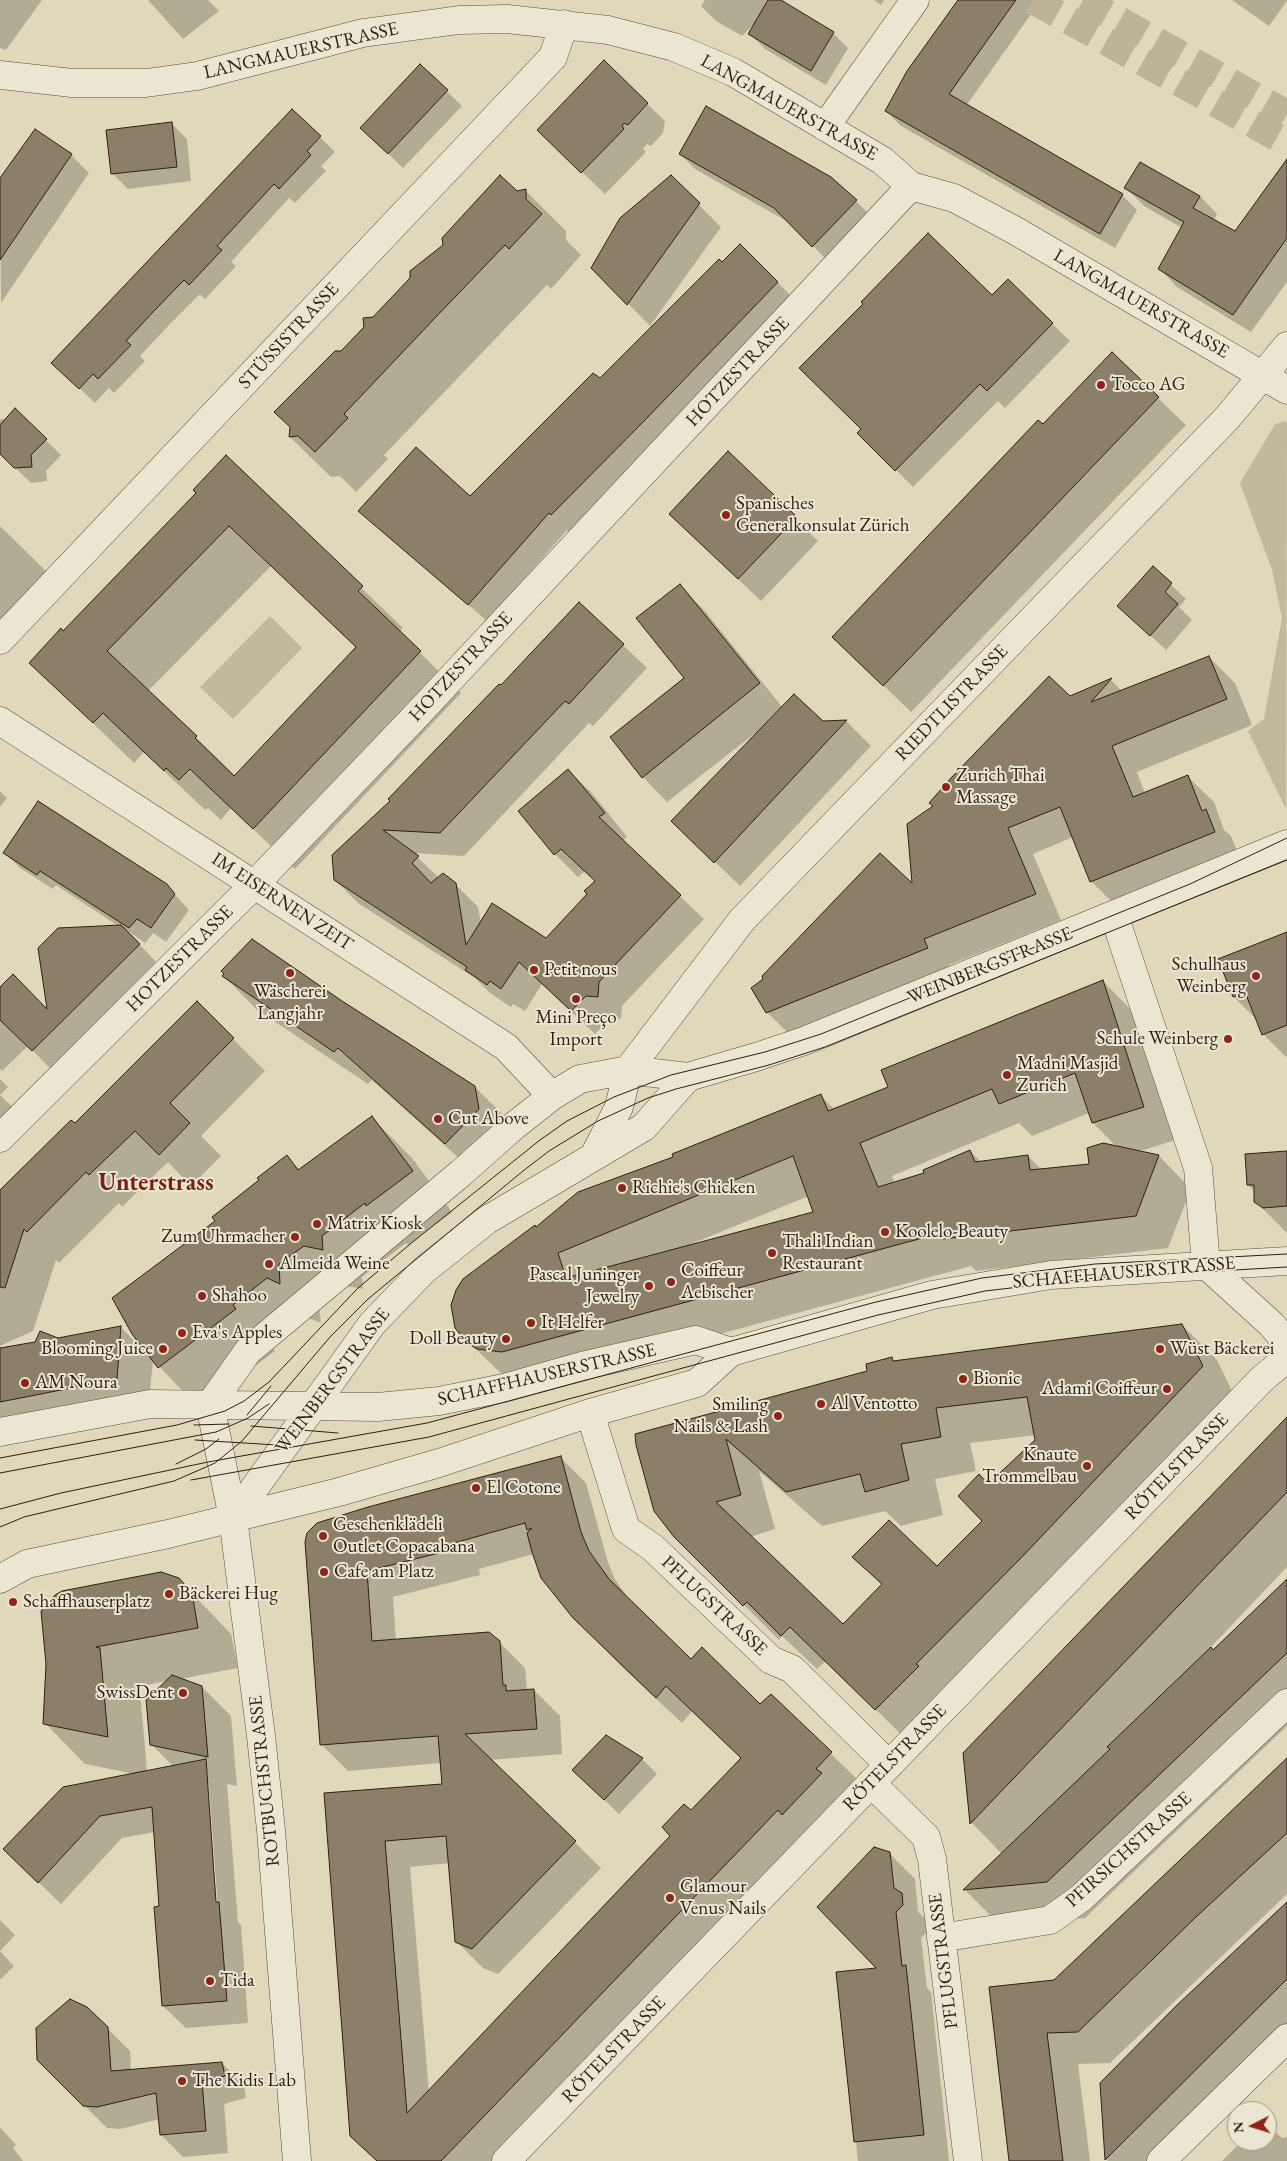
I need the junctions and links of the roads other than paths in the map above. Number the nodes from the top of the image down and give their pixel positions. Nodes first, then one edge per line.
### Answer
1 (915, 0) edge
2 (564, 24) junction
3 (0, 75) edge
4 (825, 127) junction
5 (911, 186) junction
6 (1287, 346) edge
7 (1263, 377) junction
8 (1287, 390) edge
9 (0, 640) edge
10 (0, 721) edge
11 (1287, 844) edge
12 (254, 884) junction
13 (1114, 915) junction
14 (628, 1070) junction
15 (688, 1077) junction
16 (552, 1096) junction
17 (0, 1138) edge
18 (594, 1156) junction
19 (1287, 1261) edge
20 (1206, 1265) junction
21 (1287, 1343) edge
22 (731, 1352) junction
23 (1287, 1358) edge
24 (210, 1405) junction
25 (313, 1406) junction
26 (590, 1413) junction
27 (0, 1432) edge
28 (233, 1518) junction
29 (0, 1579) edge
30 (1287, 1703) edge
31 (880, 1774) junction
32 (941, 1938) junction
33 (1287, 2038) edge
34 (297, 2161) edge
35 (506, 2161) edge
36 (968, 2161) edge
37 (1161, 2161) edge

1 - 4 street
2 - 3 street, LANGMAUERSTRASSE
2 - 4 street, LANGMAUERSTRASSE
2 - 9 street, STÜSSISTRASSE
4 - 5 street, LANGMAUERSTRASSE
5 - 7 street, LANGMAUERSTRASSE
5 - 12 street, HOTZESTRASSE
6 - 7 street, RIEDTLISTRASSE
7 - 8 street, LANGMAUERSTRASSE
7 - 14 street, RIEDTLISTRASSE
10 - 12 street, IM EISERNEN ZEIT
11 - 13 street, WEINBERGSTRASSE
12 - 16 street, IM EISERNEN ZEIT
12 - 17 street, HOTZESTRASSE
13 - 15 street, WEINBERGSTRASSE
13 - 20 street
14 - 15 street, WEINBERGSTRASSE
14 - 16 street, WEINBERGSTRASSE
14 - 18 street
15 - 18 street, WEINBERGSTRASSE
16 - 24 street, WEINBERGSTRASSE
18 - 25 street, WEINBERGSTRASSE
19 - 20 street, SCHAFFHAUSERSTRASSE
20 - 21 street
20 - 22 street, SCHAFFHAUSERSTRASSE
22 - 25 street, SCHAFFHAUSERSTRASSE
22 - 26 street, SCHAFFHAUSERSTRASSE
23 - 31 street, RÖTELSTRASSE
24 - 25 street, SCHAFFHAUSERSTRASSE
24 - 27 street
24 - 28 street, ROTBUCHSTRASSE
25 - 28 street, WEINBERGSTRASSE
26 - 28 street, SCHAFFHAUSERSTRASSE
26 - 31 street, PFLUGSTRASSE
28 - 29 street
28 - 34 street, ROTBUCHSTRASSE
30 - 32 street, PFIRSICHSTRASSE
31 - 32 street, PFLUGSTRASSE
31 - 35 street, RÖTELSTRASSE
32 - 36 street, PFLUGSTRASSE
33 - 37 street

